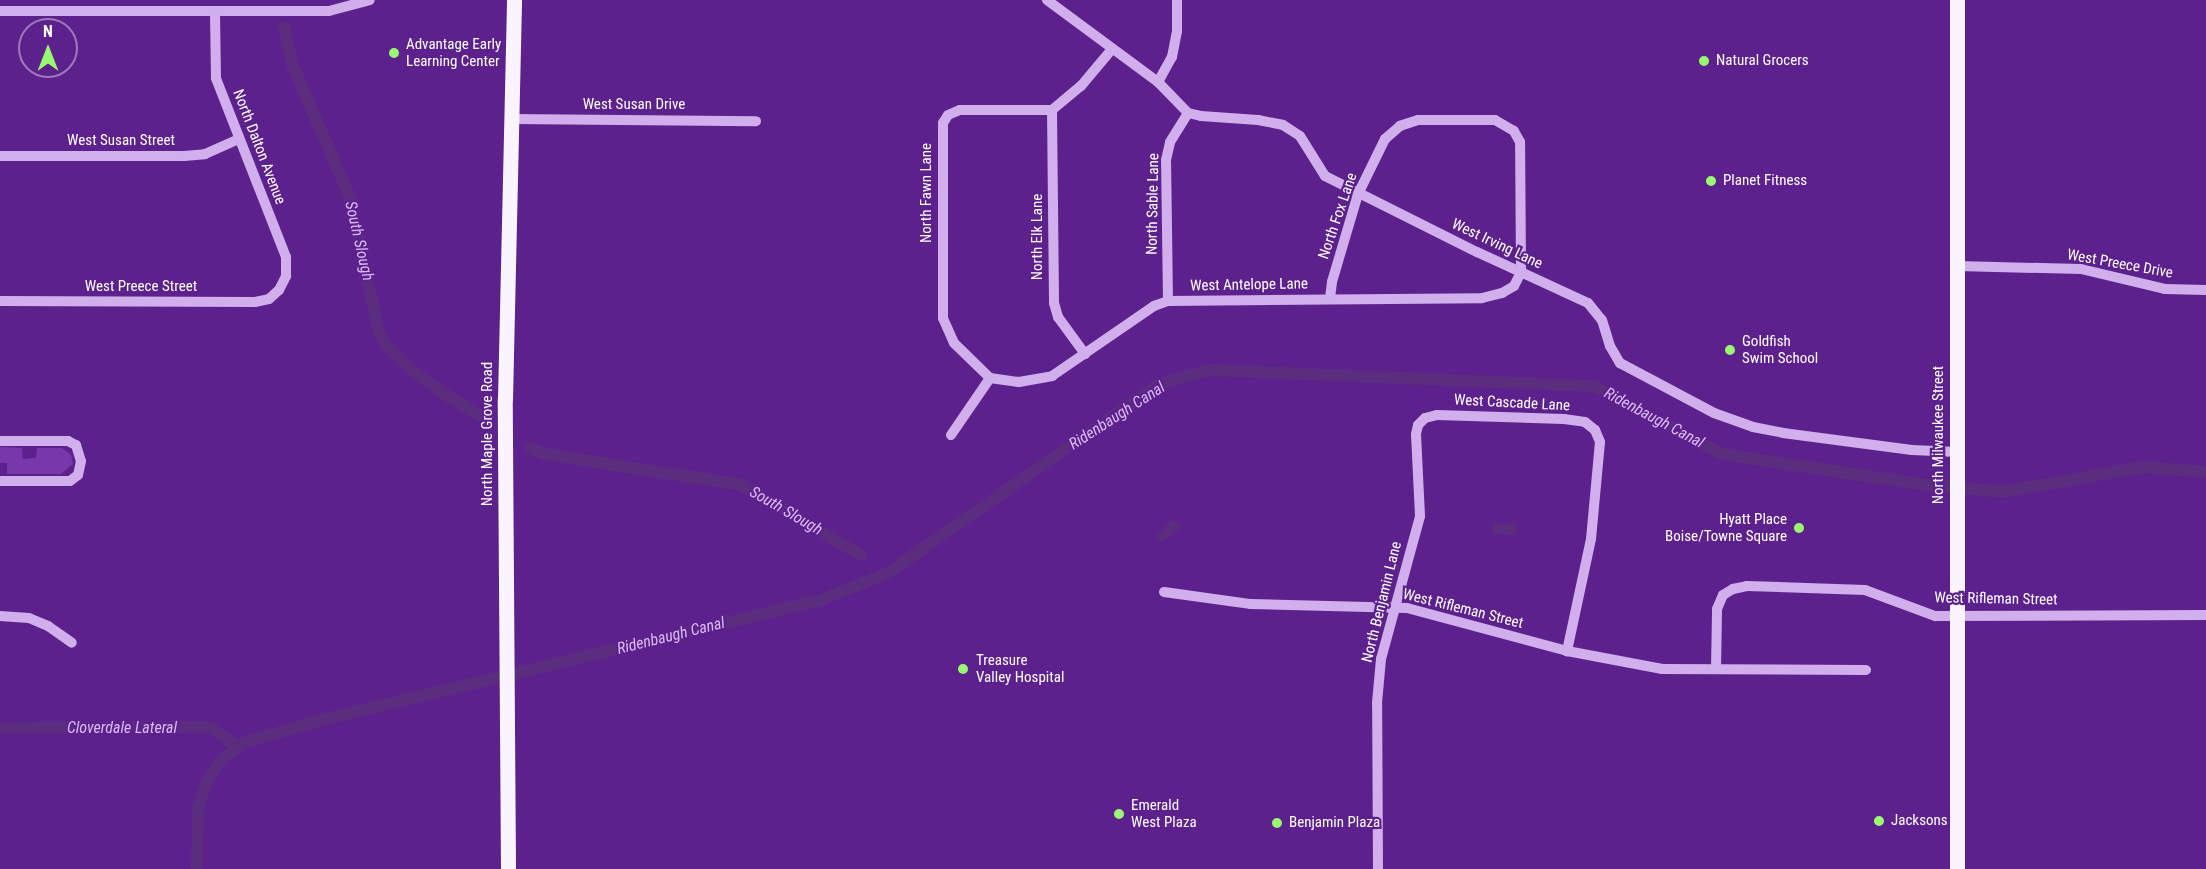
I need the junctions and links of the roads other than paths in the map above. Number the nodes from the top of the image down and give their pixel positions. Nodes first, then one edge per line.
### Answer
1 (370, 0) edge
2 (514, 0) edge
3 (1047, 0) edge
4 (1177, 0) edge
5 (1957, 0) edge
6 (0, 11) edge
7 (216, 12) junction
8 (1112, 49) junction
9 (1158, 82) junction
10 (1052, 110) junction
11 (1188, 112) junction
12 (512, 119) junction
13 (756, 120) dead end
14 (239, 139) junction
15 (0, 156) edge
16 (1358, 194) junction
17 (1957, 266) junction
18 (1521, 272) junction
19 (279, 290) joint
20 (2206, 290) edge
21 (1330, 299) junction
22 (1168, 301) junction
23 (0, 302) edge
24 (1084, 354) junction
25 (990, 378) junction
26 (1425, 418) joint
27 (951, 435) dead end
28 (0, 441) edge
29 (1957, 452) junction
30 (0, 481) edge
31 (1164, 592) dead end
32 (1394, 607) junction
33 (2206, 615) edge
34 (0, 616) edge
35 (1957, 616) junction
36 (72, 643) dead end
37 (1567, 651) junction
38 (1716, 669) junction
39 (1866, 670) dead end
40 (508, 869) edge
41 (1378, 869) edge
42 (1957, 869) edge

1 - 7 street
2 - 12 main road, North Maple Grove Road
3 - 8 street
4 - 9 street
5 - 17 main road, North Milwaukee Street
6 - 7 street
7 - 14 street, North Dalton Avenue
8 - 9 street
8 - 10 street
9 - 11 street
10 - 24 street, North Elk Lane
10 - 25 street, North Fawn Lane
11 - 16 street, West Irving Lane
11 - 22 street, North Sable Lane
12 - 13 street, West Susan Drive
12 - 40 main road, North Maple Grove Road
14 - 15 street, West Susan Street
14 - 19 street, North Dalton Avenue
16 - 18 street, West Irving Lane
16 - 18 street, North Fox Lane
16 - 21 street, North Fox Lane
17 - 20 street, West Preece Drive
17 - 29 main road, North Milwaukee Street
18 - 21 street, West Antelope Lane
18 - 29 street, West Irving Lane
19 - 23 street, West Preece Street
21 - 22 street, West Antelope Lane
22 - 24 street, West Antelope Lane
24 - 25 street, West Antelope Lane
25 - 27 street
26 - 32 street, North Benjamin Lane
26 - 37 street, West Cascade Lane
28 - 30 street
29 - 35 main road, North Milwaukee Street
31 - 32 street, West Rifleman Street
32 - 37 street, West Rifleman Street
32 - 41 street, North Benjamin Lane
33 - 35 street, West Rifleman Street
34 - 36 street
35 - 38 street, West Rifleman Street
35 - 42 main road, North Milwaukee Street
37 - 38 street, West Rifleman Street
38 - 39 street, West Rifleman Street

